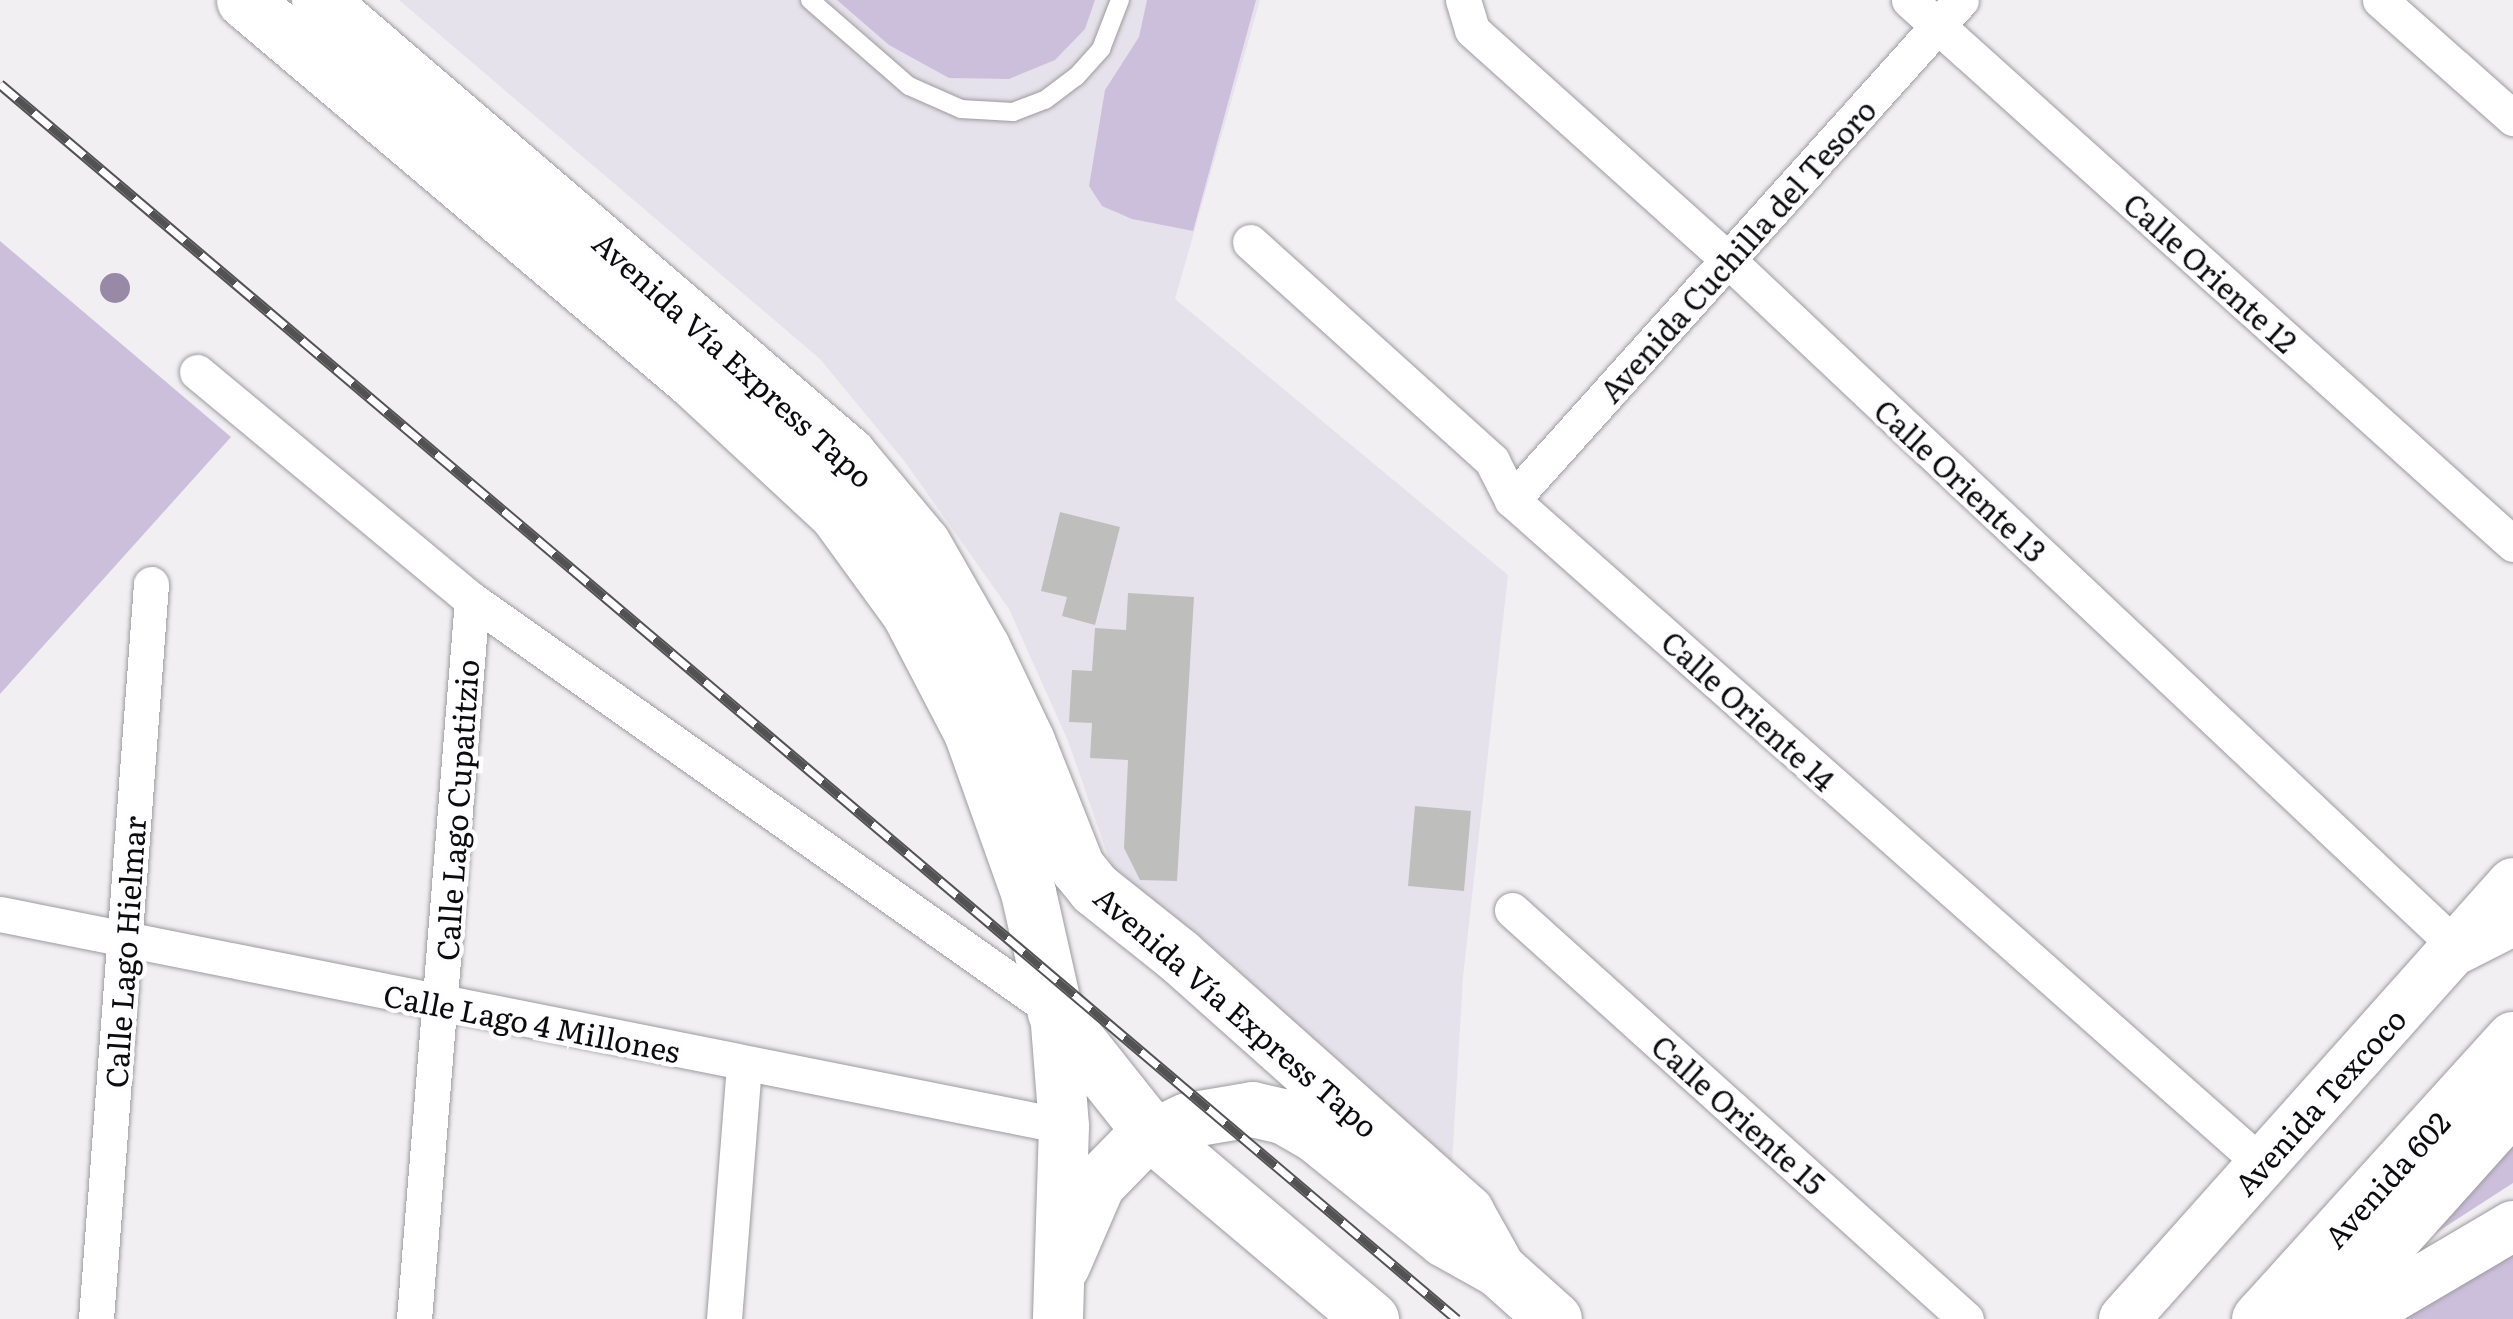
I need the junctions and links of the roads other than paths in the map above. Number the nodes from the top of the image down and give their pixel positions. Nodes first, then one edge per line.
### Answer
1 (244, 0) edge
2 (319, 0) edge
3 (810, 0) edge
4 (1120, 0) edge
5 (1909, 0) edge
6 (2380, 0) edge
7 (1464, 8) edge
8 (1950, 13) edge
9 (2513, 118) edge
10 (1250, 242) dead end
11 (1728, 260) junction
12 (196, 372) dead end
13 (1512, 500) junction
14 (2513, 544) edge
15 (150, 584) dead end
16 (472, 600) junction
17 (2513, 883) edge
18 (1512, 910) dead end
19 (0, 914) edge
20 (2513, 918) edge
21 (126, 942) junction
22 (2456, 946) junction
23 (1052, 994) junction
24 (440, 1003) junction
25 (2513, 1039) edge
26 (744, 1064) junction
27 (2513, 1104) edge
28 (1064, 1126) junction
29 (1152, 1134) junction
30 (2263, 1165) junction
31 (2513, 1226) edge
32 (1062, 1266) junction
33 (1498, 1269) junction
34 (96, 1319) edge
35 (414, 1319) edge
36 (724, 1319) edge
37 (1058, 1319) edge
38 (1371, 1319) edge
39 (1554, 1319) edge
40 (1966, 1319) edge
41 (2124, 1319) edge
42 (2259, 1319) edge
43 (2320, 1319) edge
44 (2355, 1319) edge

1 - 23 main road, Avenida Vía Express Tapo
2 - 33 main road, Avenida Vía Express Tapo
3 - 4 lane
5 - 8 street, Calle Oriente 12
6 - 9 street
7 - 11 street, Calle Oriente 13
8 - 11 street, Avenida Cuchilla del Tesoro
8 - 14 street, Calle Oriente 12
10 - 13 street, Calle Oriente 14
11 - 13 street, Avenida Cuchilla del Tesoro
11 - 22 street, Calle Oriente 13
12 - 16 street
13 - 30 street, Calle Oriente 14
15 - 21 street, Calle Lago Hielmar
16 - 23 street
16 - 24 street, Calle Lago Cupatitzio
17 - 22 main road, Avenida Texcoco
18 - 40 street, Calle Oriente 15
19 - 21 street, Calle Lago 4 Millones
20 - 22 main road
21 - 24 street, Calle Lago 4 Millones
21 - 34 street, Calle Lago Hielmar
22 - 30 main road, Avenida Texcoco
23 - 28 main road
23 - 29 main road
24 - 26 street, Calle Lago 4 Millones
24 - 35 street, Calle Lago Cupatitzio
25 - 42 main road, Avenida 602
26 - 28 street, Calle Lago 4 Millones
26 - 36 street
27 - 43 main road, Avenida 602
28 - 32 main road
29 - 32 main road
29 - 33 main road
29 - 38 main road
30 - 41 main road, Avenida Texcoco
31 - 44 main road
32 - 37 main road
33 - 39 main road

